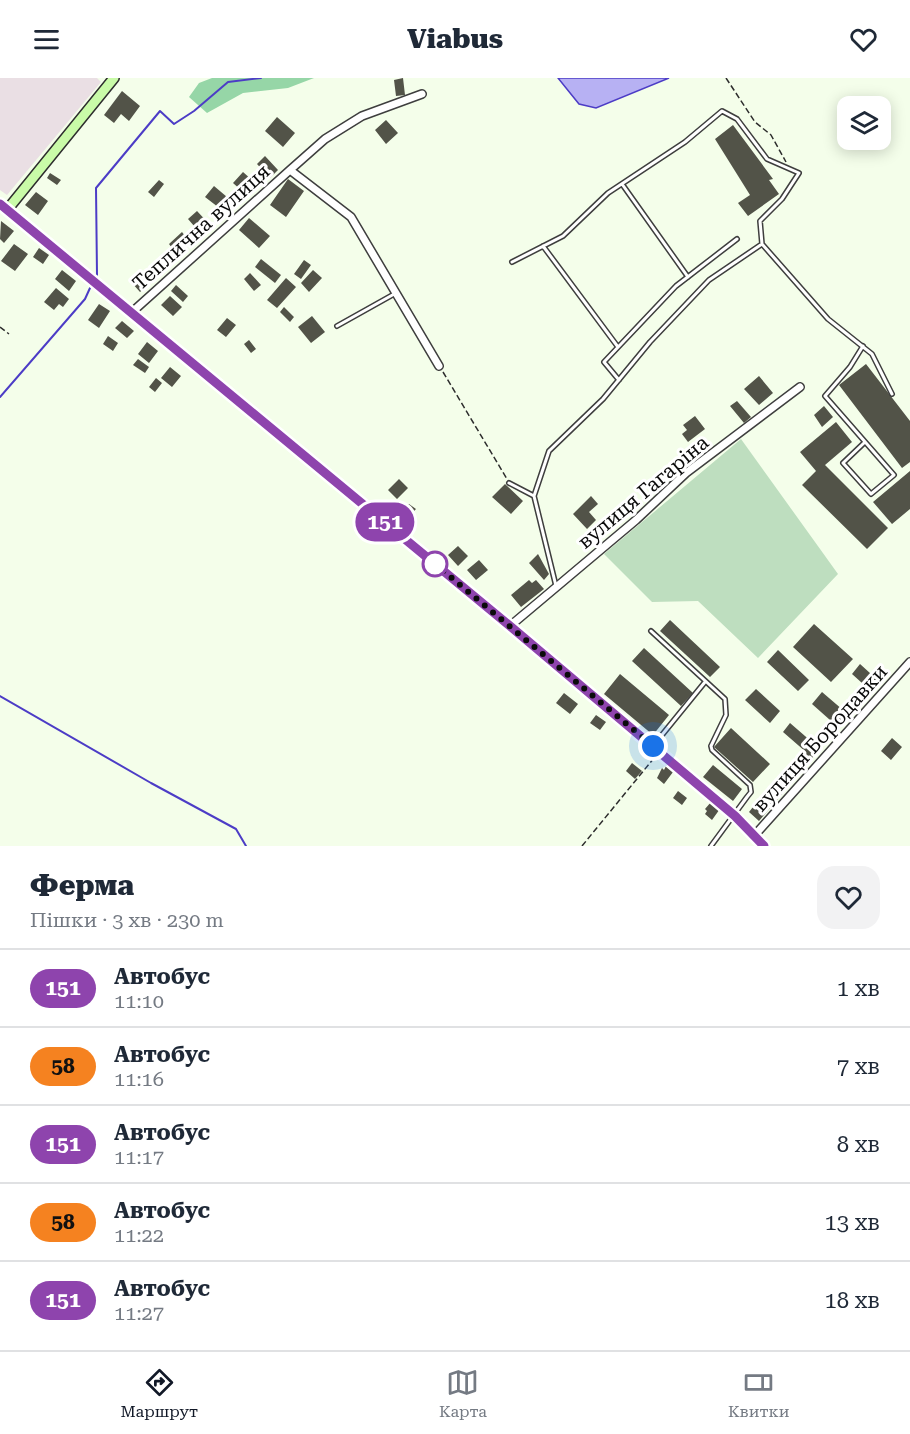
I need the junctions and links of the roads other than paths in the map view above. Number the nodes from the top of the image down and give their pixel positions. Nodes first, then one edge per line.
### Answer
1 (114, 78) edge
2 (422, 94) dead end
3 (290, 170) junction
4 (622, 184) junction
5 (3, 207) edge
6 (736, 239) dead end
7 (762, 244) junction
8 (543, 246) junction
9 (512, 262) dead end
10 (688, 277) junction
11 (396, 293) junction
12 (131, 313) junction
13 (337, 326) dead end
14 (863, 346) junction
15 (618, 347) junction
16 (439, 366) road end
17 (619, 380) junction
18 (800, 387) dead end
19 (892, 394) dead end
20 (865, 442) junction
21 (510, 483) road end
22 (534, 496) junction
23 (556, 586) junction
24 (510, 626) junction
25 (651, 631) dead end
26 (910, 662) edge
27 (705, 682) junction
28 (656, 749) junction
29 (735, 816) junction
30 (759, 842) edge
31 (711, 846) edge

1 - 5 main road
2 - 3 street
3 - 11 street, Теплична вулиця
3 - 12 street, Теплична вулиця
4 - 7 lane
4 - 8 lane
4 - 10 lane
5 - 12 main road
6 - 10 lane
7 - 14 lane
7 - 17 lane
8 - 9 lane
8 - 15 lane
10 - 15 lane
11 - 13 lane
11 - 16 street
12 - 24 main road
14 - 19 lane
14 - 20 lane
15 - 17 lane
17 - 22 lane
18 - 23 street, вулиця Гагаріна
20 - 20 lane
21 - 22 lane
22 - 23 lane
23 - 24 street, вулиця Гагаріна
24 - 28 main road
25 - 27 lane
26 - 30 street, вулиця Бородавки
27 - 28 lane
27 - 29 lane
28 - 29 main road
29 - 30 main road
29 - 31 lane

